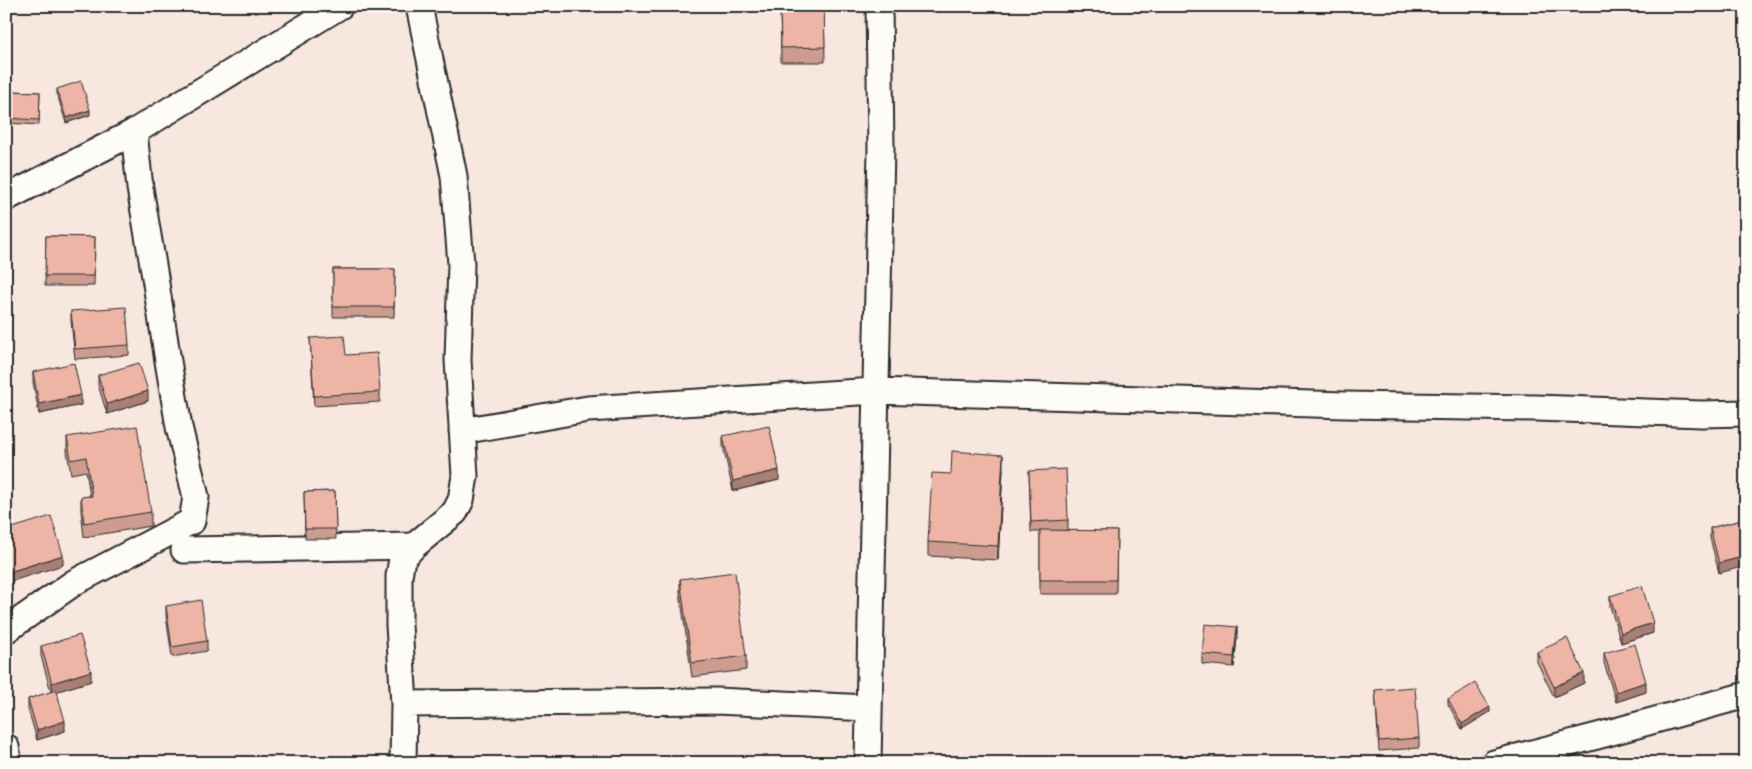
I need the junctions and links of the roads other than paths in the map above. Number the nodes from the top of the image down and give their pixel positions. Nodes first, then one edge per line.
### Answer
1 (340, 6) edge
2 (418, 6) edge
3 (879, 6) edge
4 (134, 132) junction
5 (6, 198) edge
6 (875, 391) junction
7 (1746, 413) edge
8 (462, 431) junction
9 (414, 546) junction
10 (184, 550) dead end
11 (6, 630) edge
12 (1746, 694) edge
13 (404, 704) junction
14 (869, 708) junction
15 (6, 747) edge
16 (9, 763) edge
17 (403, 763) edge
18 (868, 763) edge
19 (1494, 763) edge

1 - 4 street
2 - 8 street
3 - 6 street
4 - 5 street
4 - 11 street
6 - 7 street
6 - 8 street
6 - 14 street
8 - 9 street
9 - 10 street
9 - 13 street
12 - 19 street
13 - 14 street
13 - 17 street
14 - 18 street
15 - 16 street

